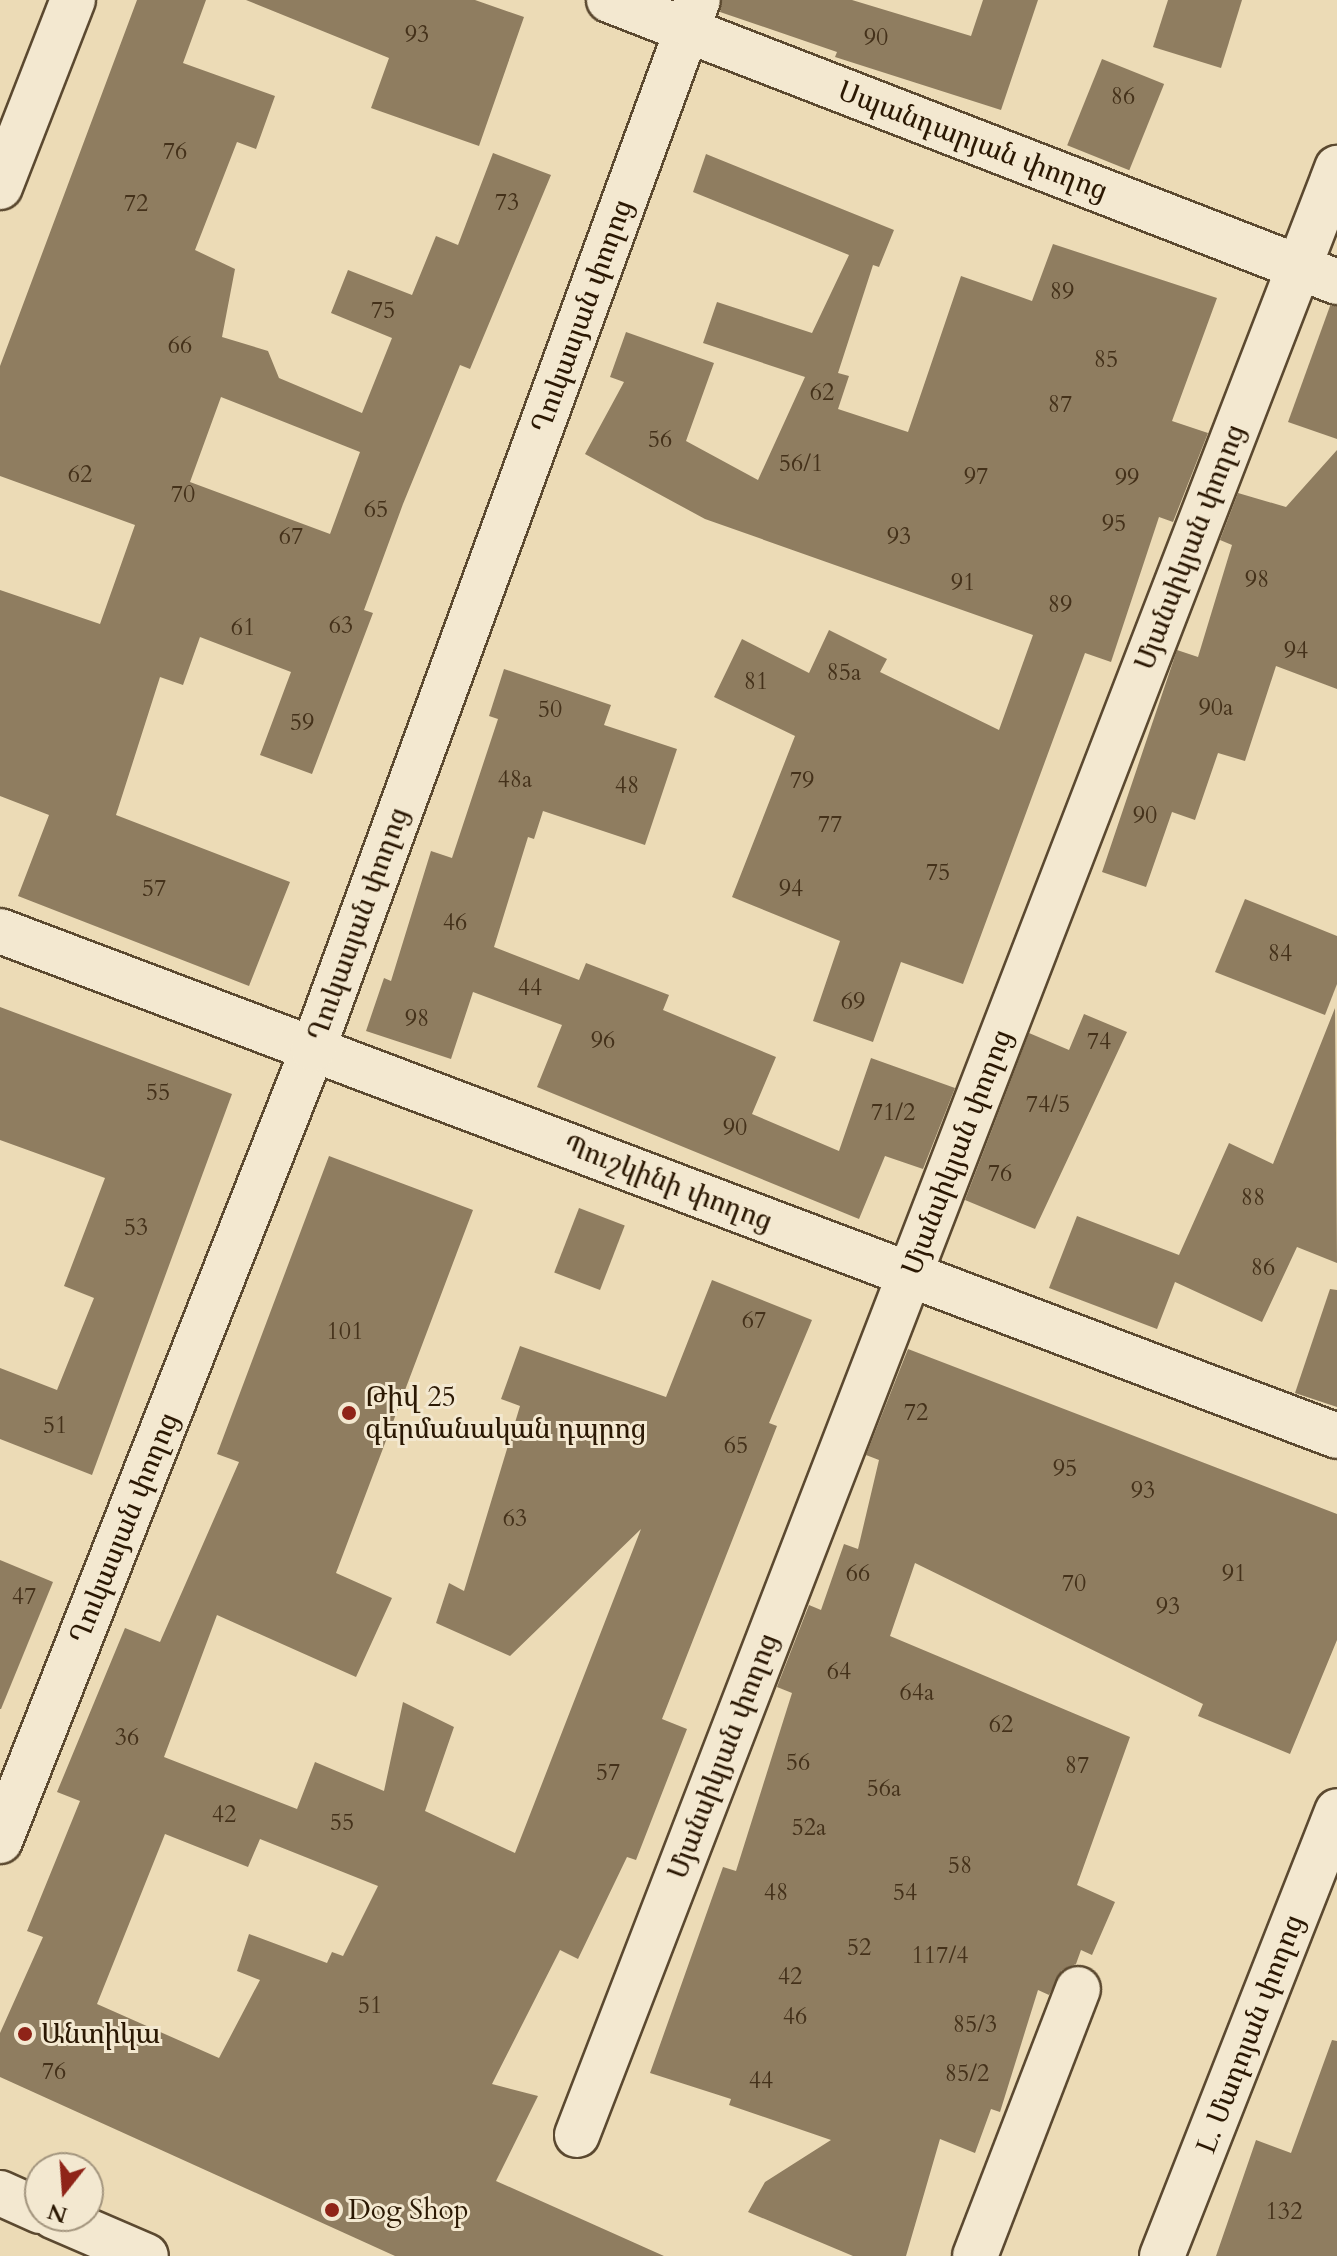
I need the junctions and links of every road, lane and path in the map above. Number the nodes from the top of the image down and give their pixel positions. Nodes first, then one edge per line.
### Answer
1 (73, 0) edge
2 (609, 0) edge
3 (692, 15) edge
4 (1337, 168) edge
5 (0, 187) edge
6 (1318, 274) edge
7 (0, 931) edge
8 (313, 1049) junction
9 (909, 1275) junction
10 (1337, 1436) edge
11 (1337, 1811) edge
12 (0, 1841) edge
13 (1078, 1989) dead end
14 (577, 2135) dead end
15 (0, 2193) edge
16 (24, 2204) edge
17 (90, 2232) edge
18 (146, 2256) edge
19 (975, 2256) edge
20 (1162, 2256) edge

1 - 5 street
2 - 3 street, Սպանդարյան փողոց
3 - 6 street, Սպանդարյան փողոց
3 - 8 street, Ղուկասյան փողոց
4 - 6 street, Մյանսիկյան փողոց
6 - 9 street, Մյանսիկյան փողոց
7 - 8 street, Պուշկինի փողոց
8 - 9 street, Պուշկինի փողոց
8 - 12 street, Ղուկասյան փողոց
9 - 10 street, Պուշկինի փողոց
9 - 14 street, Մյանսիկյան փողոց
11 - 20 street, L. Մադոյան փողոց
13 - 19 street
15 - 16 street
17 - 18 street

